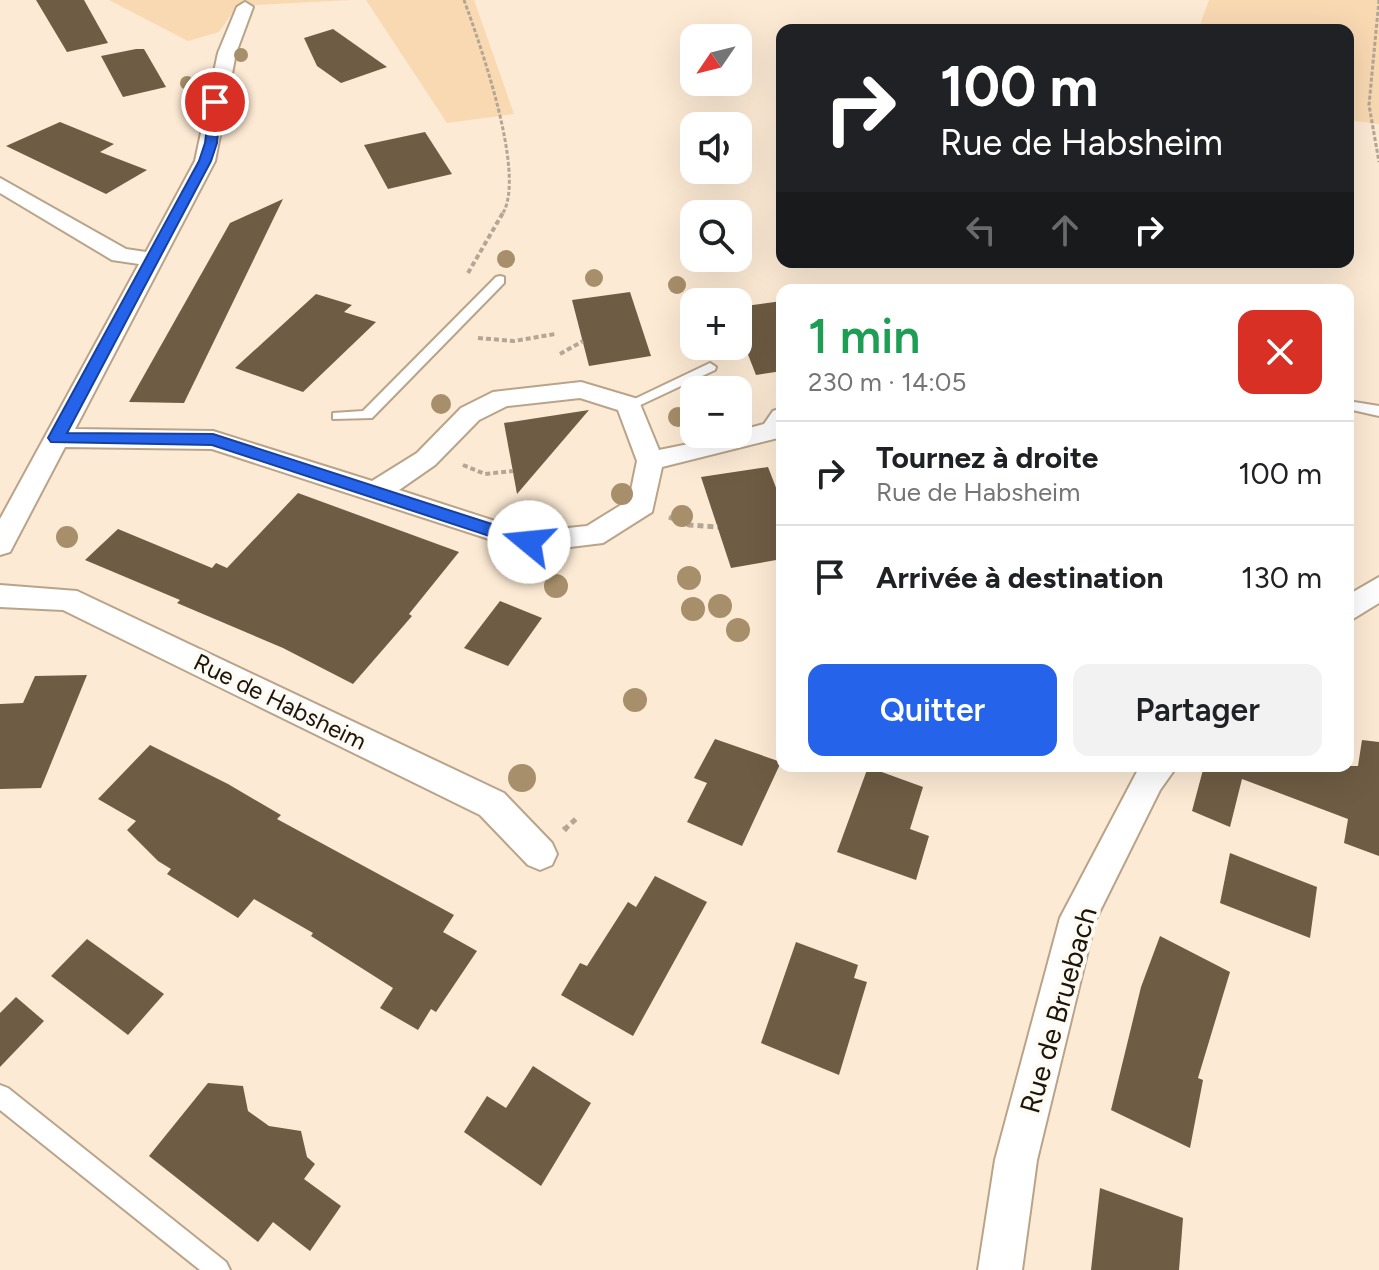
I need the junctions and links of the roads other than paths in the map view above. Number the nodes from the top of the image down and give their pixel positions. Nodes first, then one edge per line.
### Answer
1 (245, 7) dead end
2 (0, 184) edge
3 (153, 259) junction
4 (500, 280) dead end
5 (710, 367) dead end
6 (629, 405) junction
7 (1354, 406) edge
8 (1379, 411) edge
9 (338, 416) dead end
10 (776, 426) edge
11 (56, 438) junction
12 (650, 461) junction
13 (373, 494) junction
14 (0, 545) edge
15 (1379, 588) edge
16 (0, 596) edge
17 (1354, 606) edge
18 (1155, 772) edge
19 (540, 854) dead end
20 (0, 1096) edge
21 (218, 1270) edge
22 (1000, 1270) edge

1 - 3 street
2 - 3 street
3 - 11 street
4 - 9 lane
5 - 6 lane
6 - 12 street
6 - 13 street
7 - 8 lane
10 - 12 street
11 - 13 street
11 - 14 street
12 - 13 street
15 - 17 street
16 - 19 street, Rue de Habsheim
18 - 22 street, Rue de Bruebach
20 - 21 lane

